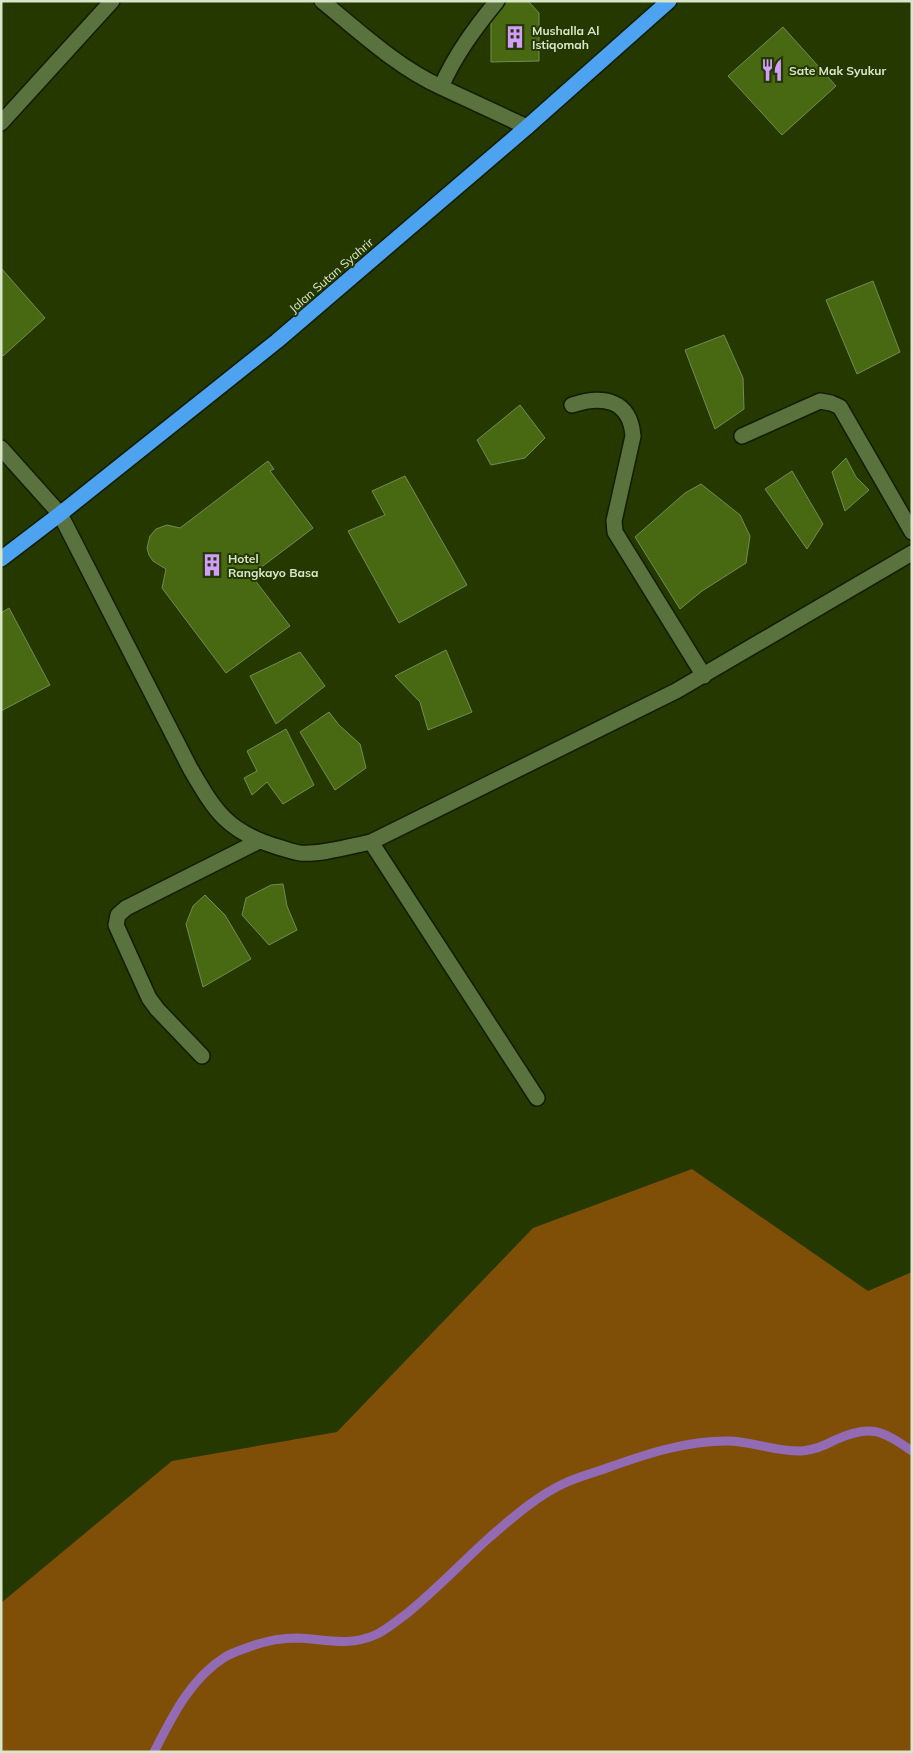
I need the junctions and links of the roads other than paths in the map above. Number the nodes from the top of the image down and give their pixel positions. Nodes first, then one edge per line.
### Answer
1 (112, 1) edge
2 (322, 1) edge
3 (497, 1) edge
4 (668, 1) edge
5 (441, 87) junction
6 (1, 123) edge
7 (526, 127) junction
8 (572, 405) dead end
9 (742, 436) dead end
10 (1, 448) edge
11 (60, 514) junction
12 (912, 532) edge
13 (912, 553) edge
14 (1, 558) edge
15 (704, 676) junction
16 (259, 841) junction
17 (371, 842) junction
18 (202, 1056) dead end
19 (537, 1098) dead end

1 - 6 street
2 - 5 street
3 - 5 street
4 - 7 highway, Jalan Sutan Syahrir
5 - 7 street
7 - 11 highway, Jalan Sutan Syahrir
8 - 15 street
9 - 12 street
10 - 11 street
11 - 14 highway, Jalan Sutan Syahrir
11 - 16 street
13 - 15 street
15 - 17 street
16 - 17 street
16 - 18 street
17 - 19 street

